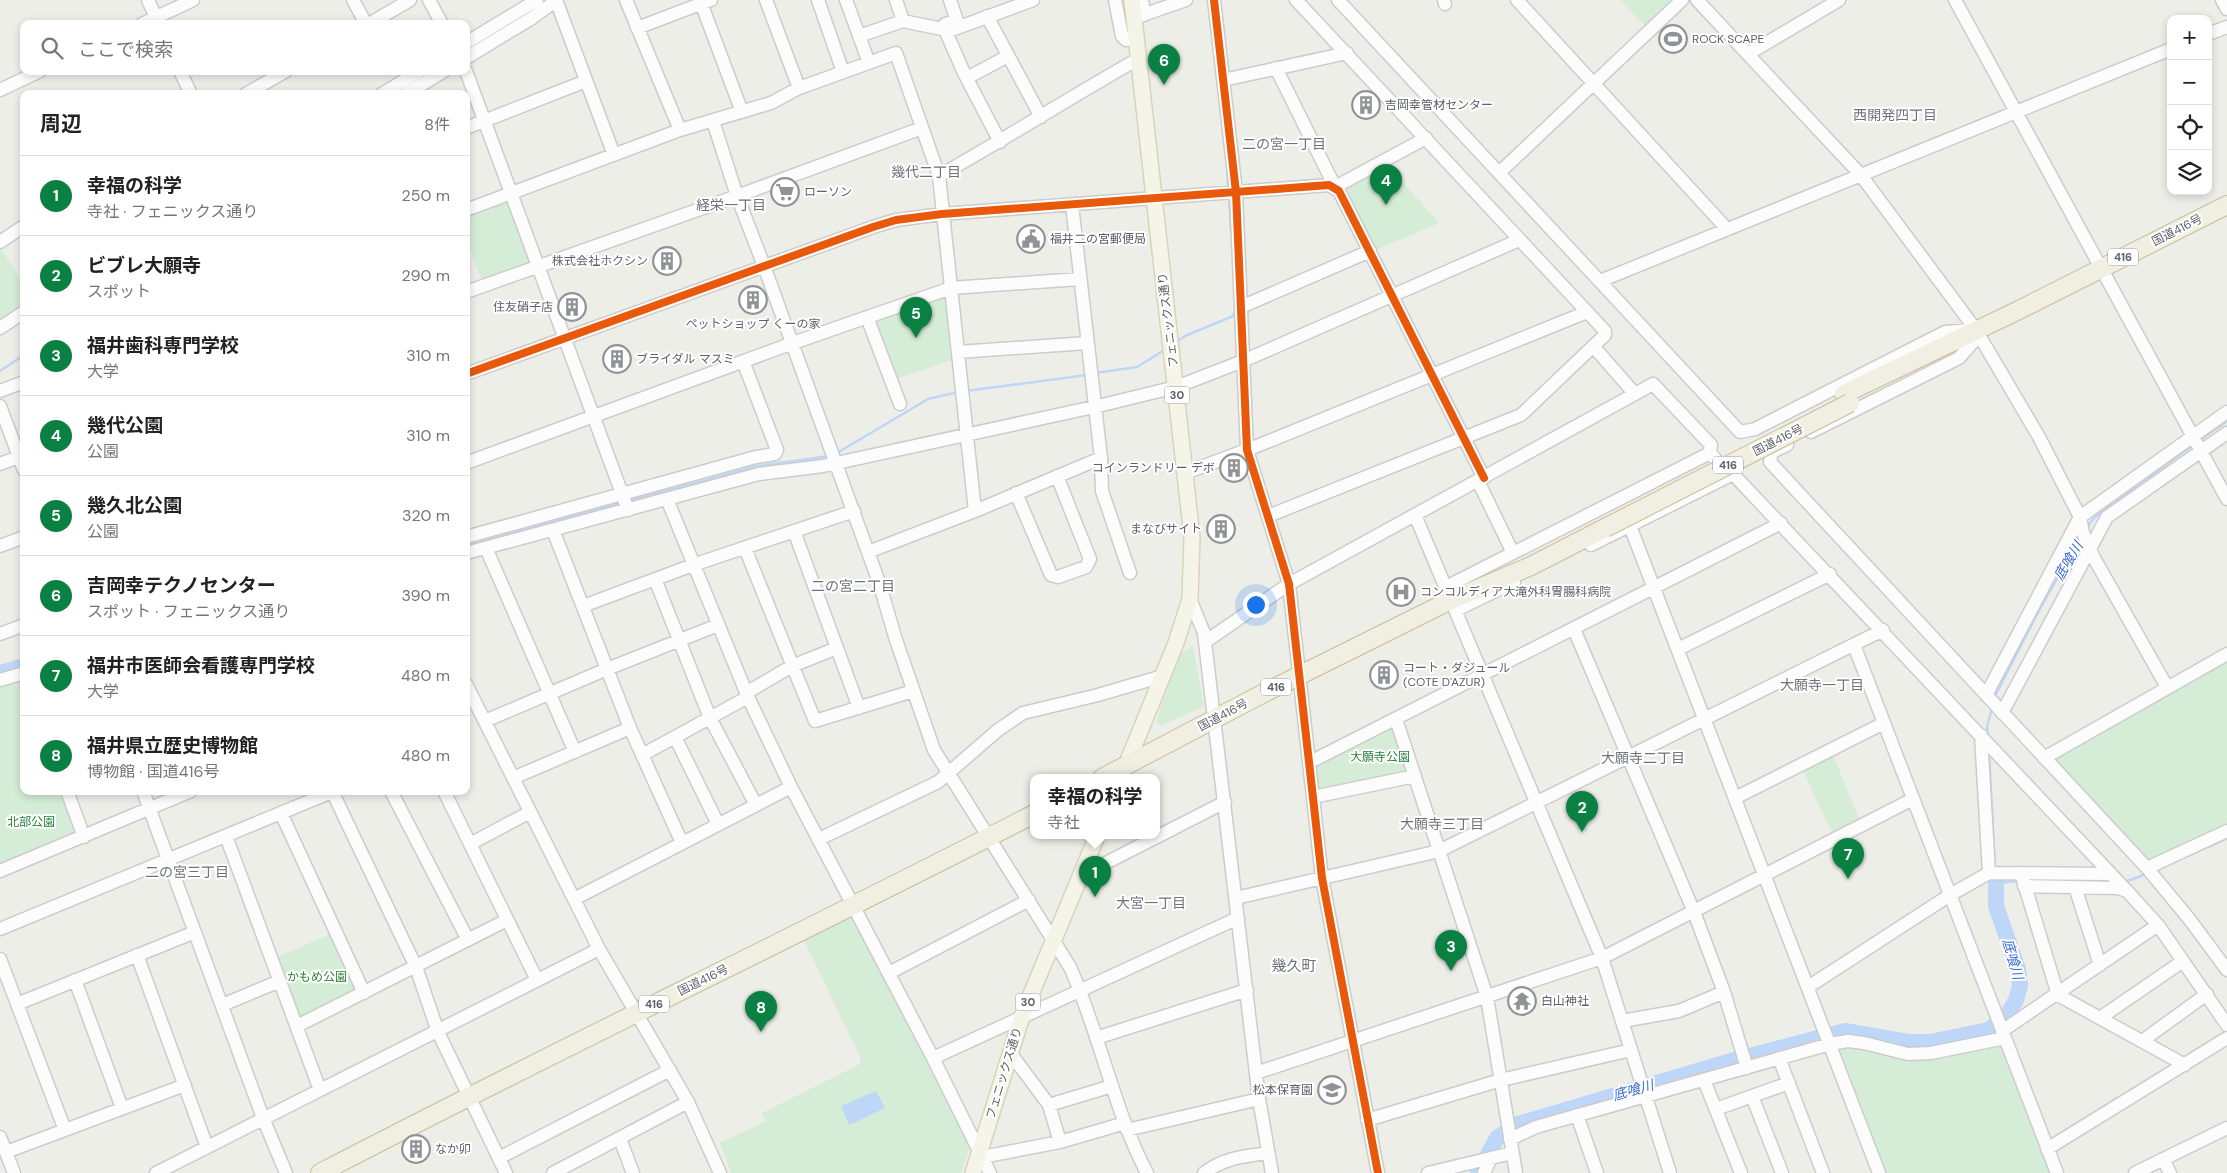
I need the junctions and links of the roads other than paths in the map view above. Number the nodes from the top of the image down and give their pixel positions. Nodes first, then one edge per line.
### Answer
1 (148, 0) edge
2 (193, 0) edge
3 (353, 0) edge
4 (410, 0) edge
5 (429, 0) edge
6 (537, 0) edge
7 (556, 0) edge
8 (626, 0) edge
9 (766, 0) edge
10 (818, 0) edge
11 (846, 0) edge
12 (896, 0) edge
13 (950, 0) edge
14 (1033, 0) edge
15 (1114, 0) edge
16 (1132, 0) edge
17 (1142, 0) edge
18 (1186, 0) edge
19 (1214, 0) edge
20 (1296, 0) edge
21 (1338, 0) edge
22 (1682, 0) edge
23 (1697, 0) edge
24 (1839, 0) edge
25 (1955, 0) edge
26 (2222, 0) edge
27 (704, 1) edge
28 (1522, 1) edge
29 (2227, 9) edge
30 (987, 16) junction
31 (1139, 16) junction
32 (157, 20) edge
33 (159, 20) edge
34 (366, 20) edge
35 (375, 20) edge
36 (440, 20) edge
37 (903, 21) junction
38 (2227, 27) edge
39 (637, 28) junction
40 (944, 30) junction
41 (2212, 33) edge
42 (859, 36) junction
43 (1136, 39) junction
44 (470, 41) edge
45 (2167, 51) edge
46 (1347, 53) junction
47 (1748, 54) junction
48 (470, 56) edge
49 (1008, 56) junction
50 (1138, 59) junction
51 (868, 63) junction
52 (1276, 68) junction
53 (843, 72) junction
54 (32, 75) edge
55 (182, 75) edge
56 (282, 75) edge
57 (413, 75) edge
58 (437, 75) edge
59 (468, 75) edge
60 (967, 78) junction
61 (1223, 80) junction
62 (586, 81) junction
63 (1594, 85) junction
64 (268, 88) edge
65 (799, 88) junction
66 (0, 90) edge
67 (189, 90) edge
68 (389, 90) edge
69 (413, 90) edge
70 (2016, 111) junction
71 (742, 112) junction
72 (1040, 117) junction
73 (485, 120) junction
74 (713, 121) junction
75 (470, 126) edge
76 (922, 128) junction
77 (680, 130) junction
78 (1426, 138) junction
79 (1000, 142) junction
80 (614, 155) junction
81 (1500, 172) junction
82 (1860, 174) junction
83 (938, 176) junction
84 (1335, 187) junction
85 (1236, 192) junction
86 (512, 193) junction
87 (737, 196) junction
88 (1154, 198) junction
89 (1072, 205) junction
90 (2227, 205) edge
91 (470, 209) edge
92 (942, 214) junction
93 (20, 229) edge
94 (1727, 229) junction
95 (1519, 240) junction
96 (0, 242) edge
97 (1370, 251) junction
98 (538, 265) junction
99 (764, 266) junction
100 (2100, 268) junction
101 (1080, 279) junction
102 (1600, 281) junction
103 (951, 288) junction
104 (470, 290) edge
105 (1392, 295) junction
106 (1241, 307) junction
107 (1587, 312) junction
108 (20, 315) edge
109 (868, 317) junction
110 (0, 328) edge
111 (1978, 332) junction
112 (565, 338) junction
113 (793, 343) junction
114 (1087, 343) junction
115 (1593, 346) junction
116 (958, 352) junction
117 (1243, 360) junction
118 (743, 361) junction
119 (470, 373) edge
120 (1432, 374) junction
121 (20, 384) edge
122 (1176, 387) junction
123 (0, 391) edge
124 (1635, 394) junction
125 (900, 404) dead end
126 (0, 406) edge
127 (1094, 407) junction
128 (2227, 412) edge
129 (594, 416) junction
130 (1755, 429) junction
131 (2227, 433) edge
132 (966, 435) junction
133 (2193, 437) junction
134 (1464, 438) junction
135 (1247, 450) junction
136 (1710, 452) junction
137 (1772, 452) junction
138 (2201, 452) junction
139 (20, 454) edge
140 (20, 456) edge
141 (1101, 458) junction
142 (470, 462) edge
143 (836, 463) junction
144 (0, 464) edge
145 (1185, 473) junction
146 (1057, 476) junction
147 (1729, 476) junction
148 (1481, 480) junction
149 (1016, 493) junction
150 (622, 494) junction
151 (667, 499) junction
152 (2227, 499) edge
153 (628, 510) junction
154 (854, 511) junction
155 (975, 511) junction
156 (1415, 515) junction
157 (1268, 516) junction
158 (2080, 517) junction
159 (1781, 523) junction
160 (1630, 526) junction
161 (552, 530) junction
162 (794, 531) junction
163 (470, 536) edge
164 (20, 538) edge
165 (0, 546) edge
166 (2090, 547) junction
167 (486, 548) junction
168 (745, 548) junction
169 (470, 552) edge
170 (868, 552) junction
171 (1513, 553) junction
172 (693, 565) junction
173 (1130, 573) dead end
174 (1830, 574) junction
175 (655, 579) junction
176 (1289, 584) junction
177 (1654, 588) junction
178 (1190, 599) junction
179 (1451, 599) junction
180 (582, 606) junction
181 (718, 625) junction
182 (20, 626) edge
183 (1574, 629) junction
184 (1883, 630) junction
185 (0, 634) edge
186 (679, 640) junction
187 (1205, 642) junction
188 (1854, 645) junction
189 (837, 648) junction
190 (1678, 650) junction
191 (2227, 654) edge
192 (792, 666) junction
193 (607, 669) junction
194 (20, 675) edge
195 (1300, 675) junction
196 (1483, 675) junction
197 (1163, 676) junction
198 (0, 680) edge
199 (2167, 688) junction
200 (913, 691) junction
201 (470, 692) edge
202 (549, 694) junction
203 (747, 695) junction
204 (1986, 695) junction
205 (859, 708) junction
206 (2002, 713) junction
207 (710, 718) junction
208 (1396, 719) junction
209 (1705, 719) junction
210 (1215, 720) junction
211 (485, 721) junction
212 (1884, 723) junction
213 (630, 728) junction
214 (1980, 735) junction
215 (675, 737) junction
216 (575, 752) junction
217 (642, 755) junction
218 (1628, 757) junction
219 (2044, 758) junction
220 (1310, 762) junction
221 (1123, 772) edge
222 (948, 773) junction
223 (1415, 776) junction
224 (513, 778) junction
225 (791, 787) junction
226 (68, 795) edge
227 (145, 795) edge
228 (181, 795) edge
229 (324, 795) edge
230 (335, 795) edge
231 (393, 795) edge
232 (446, 795) edge
233 (1314, 797) junction
234 (1735, 798) junction
235 (1913, 799) junction
236 (1224, 802) junction
237 (1536, 803) junction
238 (756, 805) junction
239 (150, 808) junction
240 (530, 812) junction
241 (281, 813) junction
242 (1030, 816) edge
243 (718, 824) junction
244 (2227, 831) edge
245 (1160, 835) edge
246 (226, 836) junction
247 (990, 836) junction
248 (84, 837) junction
249 (1096, 839) edge
250 (1152, 839) edge
251 (818, 840) junction
252 (682, 843) junction
253 (470, 844) junction
254 (1439, 851) junction
255 (169, 860) junction
256 (1084, 867) junction
257 (2147, 868) junction
258 (0, 871) edge
259 (1989, 873) junction
260 (2021, 873) junction
261 (2111, 874) junction
262 (1765, 876) junction
263 (1322, 878) junction
264 (2024, 886) junction
265 (2075, 887) junction
266 (2127, 891) junction
267 (1950, 895) junction
268 (574, 898) junction
269 (1236, 898) junction
270 (1029, 900) junction
271 (853, 906) junction
272 (1694, 912) junction
273 (1238, 918) junction
274 (507, 920) junction
275 (2158, 926) junction
276 (0, 929) edge
277 (195, 932) junction
278 (468, 940) junction
279 (1054, 940) junction
280 (599, 948) junction
281 (137, 955) junction
282 (1602, 958) junction
283 (0, 959) edge
284 (2183, 961) junction
285 (2100, 965) junction
286 (416, 967) junction
287 (2227, 970) edge
288 (889, 974) junction
289 (75, 980) junction
290 (537, 980) junction
291 (280, 981) junction
292 (1808, 987) junction
293 (1080, 990) junction
294 (1247, 990) junction
295 (364, 992) junction
296 (1724, 992) junction
297 (2207, 994) junction
298 (2058, 995) junction
299 (1487, 997) junction
300 (17, 1004) junction
301 (222, 1005) junction
302 (636, 1012) junction
303 (1022, 1016) junction
304 (2100, 1018) junction
305 (1622, 1021) junction
306 (2227, 1024) edge
307 (297, 1026) junction
308 (438, 1032) junction
309 (2003, 1034) junction
310 (1096, 1038) junction
311 (2227, 1038) edge
312 (2142, 1041) junction
313 (1352, 1042) junction
314 (1830, 1044) junction
315 (1631, 1050) junction
316 (1011, 1054) junction
317 (933, 1058) junction
318 (1779, 1058) junction
319 (2185, 1065) junction
320 (1747, 1068) junction
321 (670, 1070) junction
322 (1256, 1073) junction
323 (1500, 1080) junction
324 (1704, 1080) junction
325 (1789, 1083) junction
326 (185, 1085) junction
327 (1112, 1086) junction
328 (320, 1090) junction
329 (469, 1096) junction
330 (1752, 1096) junction
331 (1646, 1097) junction
332 (1259, 1099) junction
333 (688, 1102) junction
334 (1050, 1105) junction
335 (122, 1108) junction
336 (1716, 1109) junction
337 (1577, 1115) junction
338 (263, 1118) junction
339 (1368, 1120) junction
340 (1126, 1127) junction
341 (2227, 1128) edge
342 (65, 1130) junction
343 (0, 1137) edge
344 (1510, 1138) junction
345 (620, 1139) junction
346 (1060, 1142) junction
347 (207, 1147) junction
348 (2047, 1149) junction
349 (6, 1152) junction
350 (1268, 1153) junction
351 (1512, 1153) junction
352 (980, 1154) junction
353 (499, 1158) junction
354 (1491, 1158) junction
355 (2163, 1159) junction
356 (559, 1172) edge
357 (14, 1173) edge
358 (156, 1173) edge
359 (286, 1173) edge
360 (320, 1173) edge
361 (506, 1173) edge
362 (633, 1173) edge
363 (720, 1173) edge
364 (973, 1173) edge
365 (990, 1173) edge
366 (1147, 1173) edge
367 (1204, 1173) edge
368 (1272, 1173) edge
369 (1378, 1173) edge
370 (1428, 1173) edge
371 (1484, 1173) edge
372 (1516, 1173) edge
373 (1597, 1173) edge
374 (1670, 1173) edge
375 (1741, 1173) edge
376 (1782, 1173) edge
377 (1823, 1173) edge
378 (1879, 1173) edge
379 (2057, 1173) edge
380 (2135, 1173) edge
381 (2170, 1173) edge

1 - 32 street
2 - 33 street
3 - 34 street
4 - 35 street
5 - 36 street
6 - 44 street
7 - 48 street
7 - 62 street
8 - 39 street
9 - 65 street
10 - 53 street
11 - 42 street
12 - 37 street
13 - 40 street
14 - 30 street
15 - 43 street
16 - 31 main road, フェニックス通り / 30
17 - 31 street
18 - 31 street
19 - 61 street
20 - 46 street
21 - 81 street
22 - 63 street
23 - 47 street
24 - 47 street
25 - 70 street
26 - 29 street
27 - 39 street
27 - 71 street
28 - 63 street
30 - 40 street
30 - 49 street
31 - 43 main road, フェニックス通り / 30
37 - 40 street
37 - 42 street
38 - 41 street
39 - 77 street
40 - 60 street
42 - 51 street
43 - 50 main road, フェニックス通り / 30
45 - 70 street
46 - 52 street
46 - 78 street
47 - 82 street
49 - 60 street
49 - 72 street
50 - 72 street
50 - 88 main road, フェニックス通り / 30
51 - 53 street
51 - 76 street
52 - 61 street
52 - 84 street
53 - 65 street
54 - 66 street
55 - 67 street
56 - 64 street
57 - 68 street
58 - 69 street
59 - 73 street
60 - 79 street
61 - 85 street
62 - 73 street
62 - 80 street
63 - 81 street
63 - 94 street
65 - 71 street
70 - 82 street
70 - 100 street
71 - 74 street
72 - 79 street
73 - 75 street
73 - 86 street
74 - 77 street
74 - 87 street
76 - 83 street
76 - 87 street
77 - 80 street
78 - 84 street
78 - 95 street
79 - 83 street
80 - 86 street
81 - 102 street
82 - 94 street
82 - 111 street
83 - 92 street
84 - 85 street
84 - 97 street
85 - 88 street
85 - 106 street
86 - 91 street
86 - 98 street
87 - 98 street
87 - 99 street
88 - 89 street
88 - 122 main road, フェニックス通り / 30
89 - 92 street
89 - 101 street
90 - 100 highway, 国道416号 / 416
92 - 99 street
92 - 103 street
93 - 96 street
94 - 102 street
95 - 105 street
95 - 107 street
97 - 105 street
97 - 106 street
98 - 104 street
98 - 112 street
99 - 112 street
99 - 113 street
100 - 111 highway, 国道416号 / 416
100 - 133 street
101 - 103 street
101 - 114 street
102 - 130 street
103 - 109 street
103 - 116 street
105 - 117 street
105 - 120 street
106 - 117 street
107 - 115 street
107 - 120 street
108 - 110 street
109 - 113 street
109 - 125 street
111 - 130 street
111 - 137 street
111 - 158 street
111 - 179 highway, 国道416号 / 416
112 - 119 street
112 - 129 street
113 - 118 street
113 - 143 street
114 - 116 street
114 - 127 street
115 - 124 street
115 - 134 street
116 - 132 street
117 - 122 street
117 - 135 street
118 - 129 street
118 - 150 street
120 - 134 street
120 - 135 street
121 - 123 street
122 - 127 street
122 - 145 main road, フェニックス通り / 30
124 - 136 street
124 - 148 street
126 - 139 street
127 - 132 street
127 - 141 street
128 - 133 street
129 - 142 street
129 - 150 street
130 - 137 street
131 - 138 street
132 - 143 street
132 - 155 street
133 - 138 street
133 - 158 street
134 - 148 street
134 - 157 street
135 - 145 street
135 - 157 street
136 - 147 street
136 - 171 street
137 - 204 street
138 - 152 street
138 - 166 street
140 - 144 street
141 - 146 street
141 - 173 street
143 - 151 street
143 - 154 street
145 - 178 main road, フェニックス通り / 30
146 - 149 street
146 - 149 street
147 - 159 street
147 - 160 street
148 - 156 street
148 - 171 street
149 - 155 street
150 - 153 street
150 - 163 street
151 - 153 street
151 - 172 street
153 - 161 street
154 - 162 street
154 - 170 street
155 - 170 street
156 - 176 street
156 - 179 street
157 - 176 street
158 - 166 street
158 - 204 street
159 - 174 street
159 - 177 street
160 - 177 street
160 - 179 street
161 - 167 street
161 - 180 street
162 - 168 street
162 - 189 street
164 - 165 street
166 - 199 street
166 - 206 street
167 - 169 street
167 - 202 street
168 - 172 street
168 - 192 street
170 - 200 street
171 - 179 street
172 - 175 street
172 - 181 street
174 - 184 street
174 - 190 street
175 - 180 street
175 - 186 street
176 - 187 street
176 - 195 street
177 - 183 street
177 - 190 street
178 - 187 street
178 - 197 main road, フェニックス通り / 30
179 - 195 highway, 国道416号 / 416
179 - 196 street
180 - 193 street
181 - 186 street
181 - 203 street
182 - 185 street
183 - 196 street
183 - 218 street
184 - 188 street
184 - 214 street
186 - 193 street
186 - 207 street
187 - 210 street
188 - 209 street
188 - 212 street
189 - 192 street
189 - 205 street
190 - 209 street
191 - 199 street
192 - 203 street
192 - 205 street
193 - 202 street
193 - 213 street
194 - 198 street
195 - 210 highway, 国道416号 / 416
195 - 220 street
196 - 208 street
196 - 237 street
197 - 221 main road, フェニックス通り / 30
197 - 222 street
199 - 219 street
200 - 205 street
200 - 222 street
201 - 211 street
202 - 211 street
202 - 216 street
203 - 207 street
203 - 225 street
204 - 206 street
206 - 219 street
207 - 215 street
207 - 238 street
208 - 220 street
208 - 223 street
209 - 218 street
209 - 234 street
210 - 221 highway, 国道416号 / 416
210 - 236 street
211 - 224 street
212 - 234 street
212 - 235 street
213 - 216 street
213 - 217 street
214 - 259 street
214 - 261 street
215 - 217 street
215 - 243 street
216 - 224 street
217 - 252 street
218 - 237 street
218 - 272 street
219 - 257 street
220 - 233 street
222 - 247 street
222 - 251 street
223 - 233 street
223 - 254 street
224 - 240 street
225 - 238 street
225 - 251 street
226 - 248 street
227 - 239 street
228 - 239 street
229 - 241 street
230 - 286 street
231 - 278 street
232 - 253 street
233 - 263 street
234 - 262 street
235 - 262 street
235 - 267 street
236 - 245 street
236 - 269 street
237 - 254 street
237 - 282 street
238 - 243 street
239 - 248 street
239 - 255 street
240 - 253 street
240 - 268 street
241 - 246 street
241 - 295 street
242 - 247 highway, 国道416号 / 416
243 - 252 street
244 - 257 street
246 - 255 street
246 - 291 street
247 - 270 street
247 - 271 highway, 国道416号 / 416
248 - 258 street
249 - 256 main road, フェニックス通り / 30
250 - 256 street
251 - 271 street
252 - 268 street
253 - 274 street
254 - 263 street
254 - 299 street
255 - 276 street
255 - 277 street
256 - 279 main road, フェニックス通り / 30
257 - 287 street
259 - 260 street
259 - 267 street
260 - 261 street
260 - 264 street
261 - 266 street
262 - 272 street
262 - 292 street
263 - 269 street
263 - 313 street
264 - 265 street
264 - 298 street
265 - 266 street
265 - 285 street
266 - 275 street
267 - 292 street
267 - 309 street
268 - 280 street
269 - 273 street
270 - 279 street
270 - 288 street
271 - 288 street
271 - 302 highway, 国道416号 / 416
272 - 282 street
272 - 296 street
273 - 293 street
273 - 294 street
274 - 278 street
274 - 290 street
275 - 284 street
275 - 285 street
277 - 281 street
277 - 301 street
278 - 286 street
279 - 293 street
279 - 303 main road, フェニックス通り / 30
280 - 290 street
280 - 302 street
281 - 289 street
281 - 326 street
282 - 299 street
282 - 305 street
283 - 300 street
284 - 297 street
284 - 304 street
285 - 298 street
286 - 295 street
286 - 308 street
288 - 317 street
289 - 300 street
289 - 335 street
290 - 308 street
291 - 301 street
291 - 307 street
292 - 314 street
293 - 303 street
293 - 310 street
294 - 310 street
294 - 322 street
295 - 307 street
296 - 305 street
296 - 320 street
297 - 306 street
297 - 312 street
298 - 304 street
298 - 309 street
299 - 313 street
299 - 323 street
300 - 342 street
301 - 338 street
302 - 321 street
302 - 329 highway, 国道416号 / 416
303 - 316 main road, フェニックス通り / 30
303 - 317 street
304 - 312 street
305 - 315 street
307 - 328 street
308 - 328 street
308 - 329 street
309 - 314 street
309 - 348 street
310 - 327 street
311 - 319 street
312 - 319 street
313 - 322 street
313 - 339 street
314 - 318 street
314 - 378 street
315 - 323 street
315 - 331 street
316 - 334 street
316 - 352 main road, フェニックス通り / 30
317 - 352 street
318 - 320 street
318 - 325 street
319 - 348 street
320 - 324 street
321 - 333 street
321 - 353 street
322 - 332 street
323 - 339 street
323 - 344 street
324 - 331 street
324 - 336 street
325 - 330 street
325 - 377 street
326 - 335 street
326 - 347 street
327 - 334 street
327 - 340 street
328 - 338 street
329 - 353 street
329 - 360 highway, 国道416号 / 416
330 - 336 street
330 - 376 street
331 - 337 street
331 - 374 street
332 - 340 street
332 - 350 street
333 - 345 street
333 - 363 street
334 - 346 street
335 - 342 street
336 - 375 street
337 - 344 street
337 - 373 street
338 - 347 street
338 - 359 street
339 - 369 street
340 - 346 street
340 - 366 street
341 - 355 street
342 - 349 street
343 - 349 street
344 - 351 street
345 - 356 street
345 - 362 street
346 - 352 street
347 - 358 street
348 - 379 street
349 - 357 street
350 - 367 street
350 - 368 street
351 - 354 street
351 - 372 street
352 - 364 main road, フェニックス通り / 30
352 - 365 street
353 - 361 street
354 - 370 street
354 - 371 street
355 - 380 street
355 - 381 street

